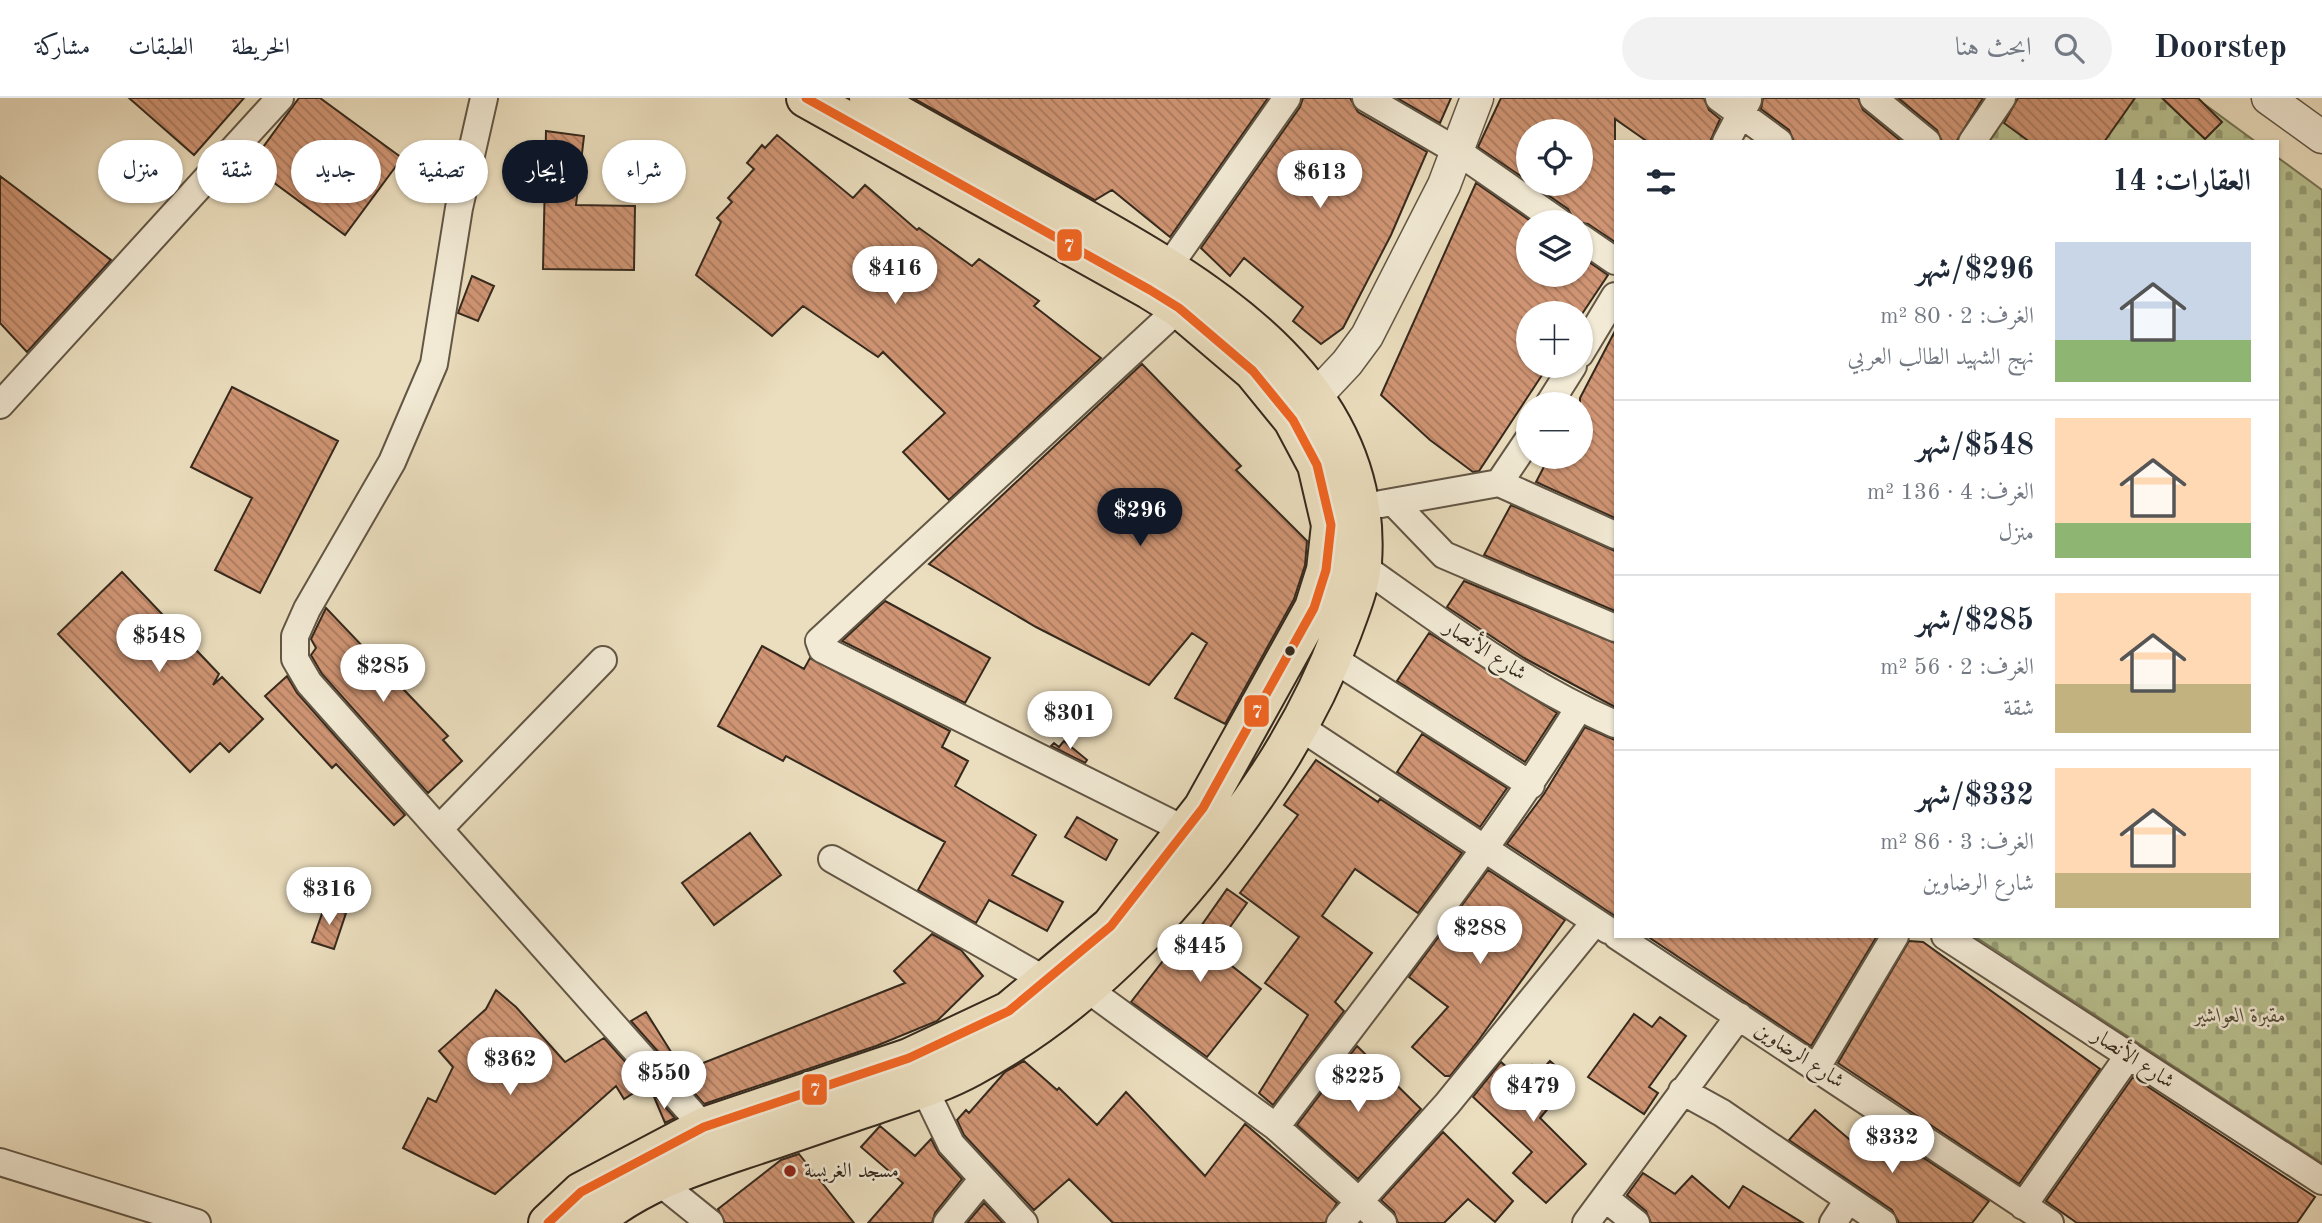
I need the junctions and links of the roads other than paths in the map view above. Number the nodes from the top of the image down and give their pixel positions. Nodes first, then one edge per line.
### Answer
1 (280, 98) edge
2 (484, 98) edge
3 (806, 98) edge
4 (869, 98) edge
5 (1287, 98) edge
6 (1366, 98) edge
7 (1477, 98) edge
8 (1719, 98) edge
9 (1872, 98) edge
10 (2002, 98) edge
11 (2268, 98) edge
12 (1745, 106) edge
13 (2322, 137) edge
14 (1727, 140) edge
15 (1777, 140) edge
16 (1924, 140) edge
17 (1973, 140) edge
18 (1457, 151) junction
19 (1542, 210) edge
20 (1593, 246) edge
21 (1614, 260) edge
22 (1169, 266) junction
23 (1614, 298) edge
24 (1179, 308) junction
25 (1593, 332) edge
26 (0, 405) edge
27 (1305, 408) junction
28 (1516, 458) edge
29 (1499, 483) junction
30 (1378, 504) junction
31 (1614, 536) edge
32 (1348, 577) junction
33 (1614, 628) edge
34 (1332, 658) junction
35 (603, 660) dead end
36 (1579, 708) junction
37 (1614, 724) edge
38 (1300, 727) junction
39 (1531, 785) junction
40 (439, 829) junction
41 (1185, 830) junction
42 (1484, 850) junction
43 (832, 859) dead end
44 (1609, 931) edge
45 (1629, 938) edge
46 (1894, 938) edge
47 (1948, 938) edge
48 (1652, 946) edge
49 (1047, 981) junction
50 (1086, 988) junction
51 (1739, 1016) junction
52 (2129, 1055) junction
53 (1817, 1067) junction
54 (924, 1088) junction
55 (1682, 1090) junction
56 (704, 1127) junction
57 (1276, 1127) junction
58 (0, 1162) edge
59 (982, 1180) junction
60 (657, 1181) junction
61 (2322, 1181) edge
62 (1605, 1198) junction
63 (1848, 1200) junction
64 (1361, 1201) junction
65 (2023, 1206) junction
66 (197, 1223) edge
67 (548, 1223) edge
68 (592, 1223) edge
69 (710, 1223) edge
70 (947, 1223) edge
71 (1024, 1223) edge
72 (1340, 1223) edge
73 (1383, 1223) edge
74 (1586, 1223) edge
75 (1636, 1223) edge
76 (1833, 1223) edge
77 (1883, 1223) edge
78 (2050, 1223) edge

1 - 26 street
2 - 40 street
3 - 24 main road
4 - 22 main road
5 - 22 street
6 - 18 street
7 - 18 street
8 - 12 street
9 - 16 street
10 - 17 street
11 - 13 street
12 - 14 street
12 - 15 street
18 - 19 street
18 - 27 street
20 - 21 street
22 - 27 main road
23 - 25 street
24 - 27 main road
24 - 41 street
27 - 30 main road
27 - 32 main road
28 - 29 street
29 - 30 street
29 - 31 street
30 - 32 main road
30 - 33 street
32 - 34 main road
32 - 36 street, شارع الأنصار
32 - 41 main road
34 - 38 main road
34 - 39 street
35 - 40 street
36 - 37 street, شارع الأنصار
36 - 39 street
38 - 42 street, شارع الرضاوين
38 - 50 main road
39 - 42 street
40 - 56 street
41 - 49 main road
42 - 44 street, شارع الرضاوين
42 - 57 street
43 - 49 street
44 - 64 street
45 - 48 street, شارع الرضاوين
46 - 53 street
47 - 52 street, شارع الأنصار
48 - 51 street, شارع الرضاوين
49 - 50 street
49 - 56 main road
50 - 54 main road
50 - 57 street
51 - 53 street, شارع الرضاوين
51 - 55 street
52 - 61 street, شارع الأنصار
52 - 65 street
53 - 65 street, شارع الرضاوين
54 - 59 street
54 - 60 main road
55 - 62 street
55 - 63 street
56 - 67 main road
57 - 64 street
58 - 66 street
59 - 70 street
59 - 71 street
60 - 68 main road
60 - 69 street
62 - 74 street
62 - 75 street
63 - 76 street
63 - 77 street
64 - 72 street
64 - 73 street
65 - 78 street, شارع الرضاوين

